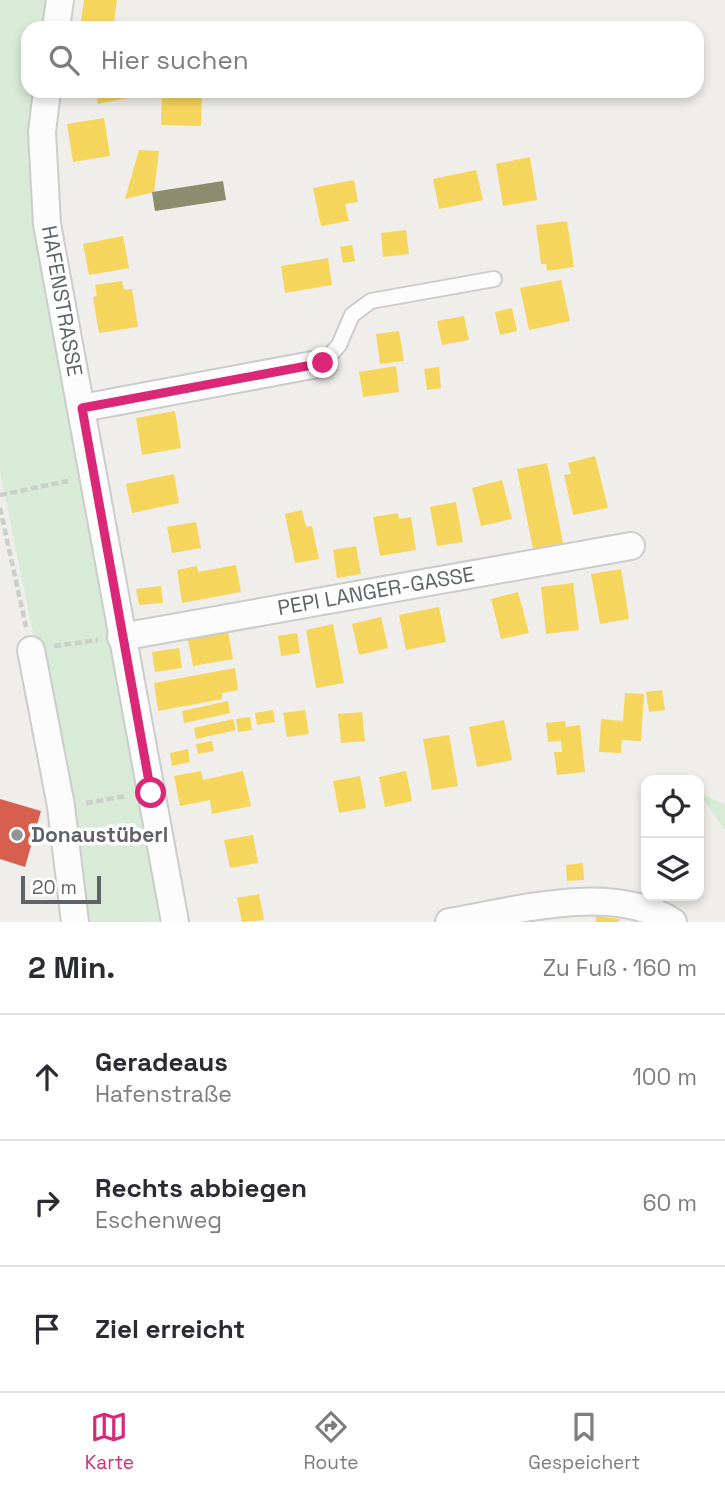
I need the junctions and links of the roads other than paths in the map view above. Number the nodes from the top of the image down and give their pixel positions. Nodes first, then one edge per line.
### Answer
1 (60, 0) edge
2 (57, 21) edge
3 (46, 98) edge
4 (494, 279) dead end
5 (323, 363) joint
6 (82, 408) junction
7 (631, 546) dead end
8 (121, 637) junction
9 (31, 650) road end
10 (669, 920) edge
11 (75, 922) edge
12 (175, 922) edge
13 (449, 922) edge

1 - 2 street
3 - 6 street, HAFENSTRASSE
4 - 5 lane
5 - 6 street
6 - 8 street, HAFENSTRASSE
7 - 8 street, PEPI LANGER-GASSE
8 - 12 street, HAFENSTRASSE
9 - 11 street
10 - 13 street

